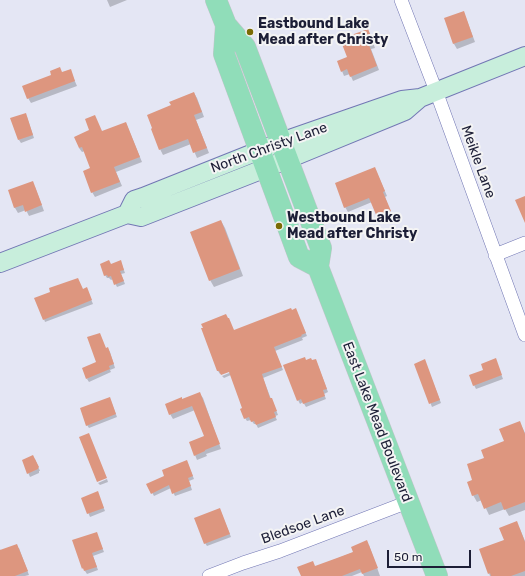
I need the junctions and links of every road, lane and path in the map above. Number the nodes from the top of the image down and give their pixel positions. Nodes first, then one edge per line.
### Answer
1 (216, 0) edge
2 (401, 0) edge
3 (226, 25) junction
4 (525, 56) edge
5 (428, 94) junction
6 (284, 151) junction
7 (263, 159) junction
8 (525, 243) edge
9 (495, 255) junction
10 (0, 263) edge
11 (318, 267) junction
12 (525, 335) edge
13 (408, 502) junction
14 (209, 576) edge
15 (436, 576) edge

1 - 3 main road, East Lake Mead Boulevard
2 - 5 street, Meikle Lane
3 - 6 main road, East Lake Mead Boulevard
3 - 7 main road, East Lake Mead Boulevard
4 - 5 street, North Christy Lane
5 - 6 street, North Christy Lane
5 - 9 street, Meikle Lane
6 - 7 street, North Christy Lane
6 - 11 main road, East Lake Mead Boulevard
7 - 10 street, North Christy Lane
7 - 11 main road, East Lake Mead Boulevard
8 - 9 street
9 - 12 street, Meikle Lane
11 - 13 main road, East Lake Mead Boulevard
13 - 14 street, Bledsoe Lane
13 - 15 main road, East Lake Mead Boulevard

